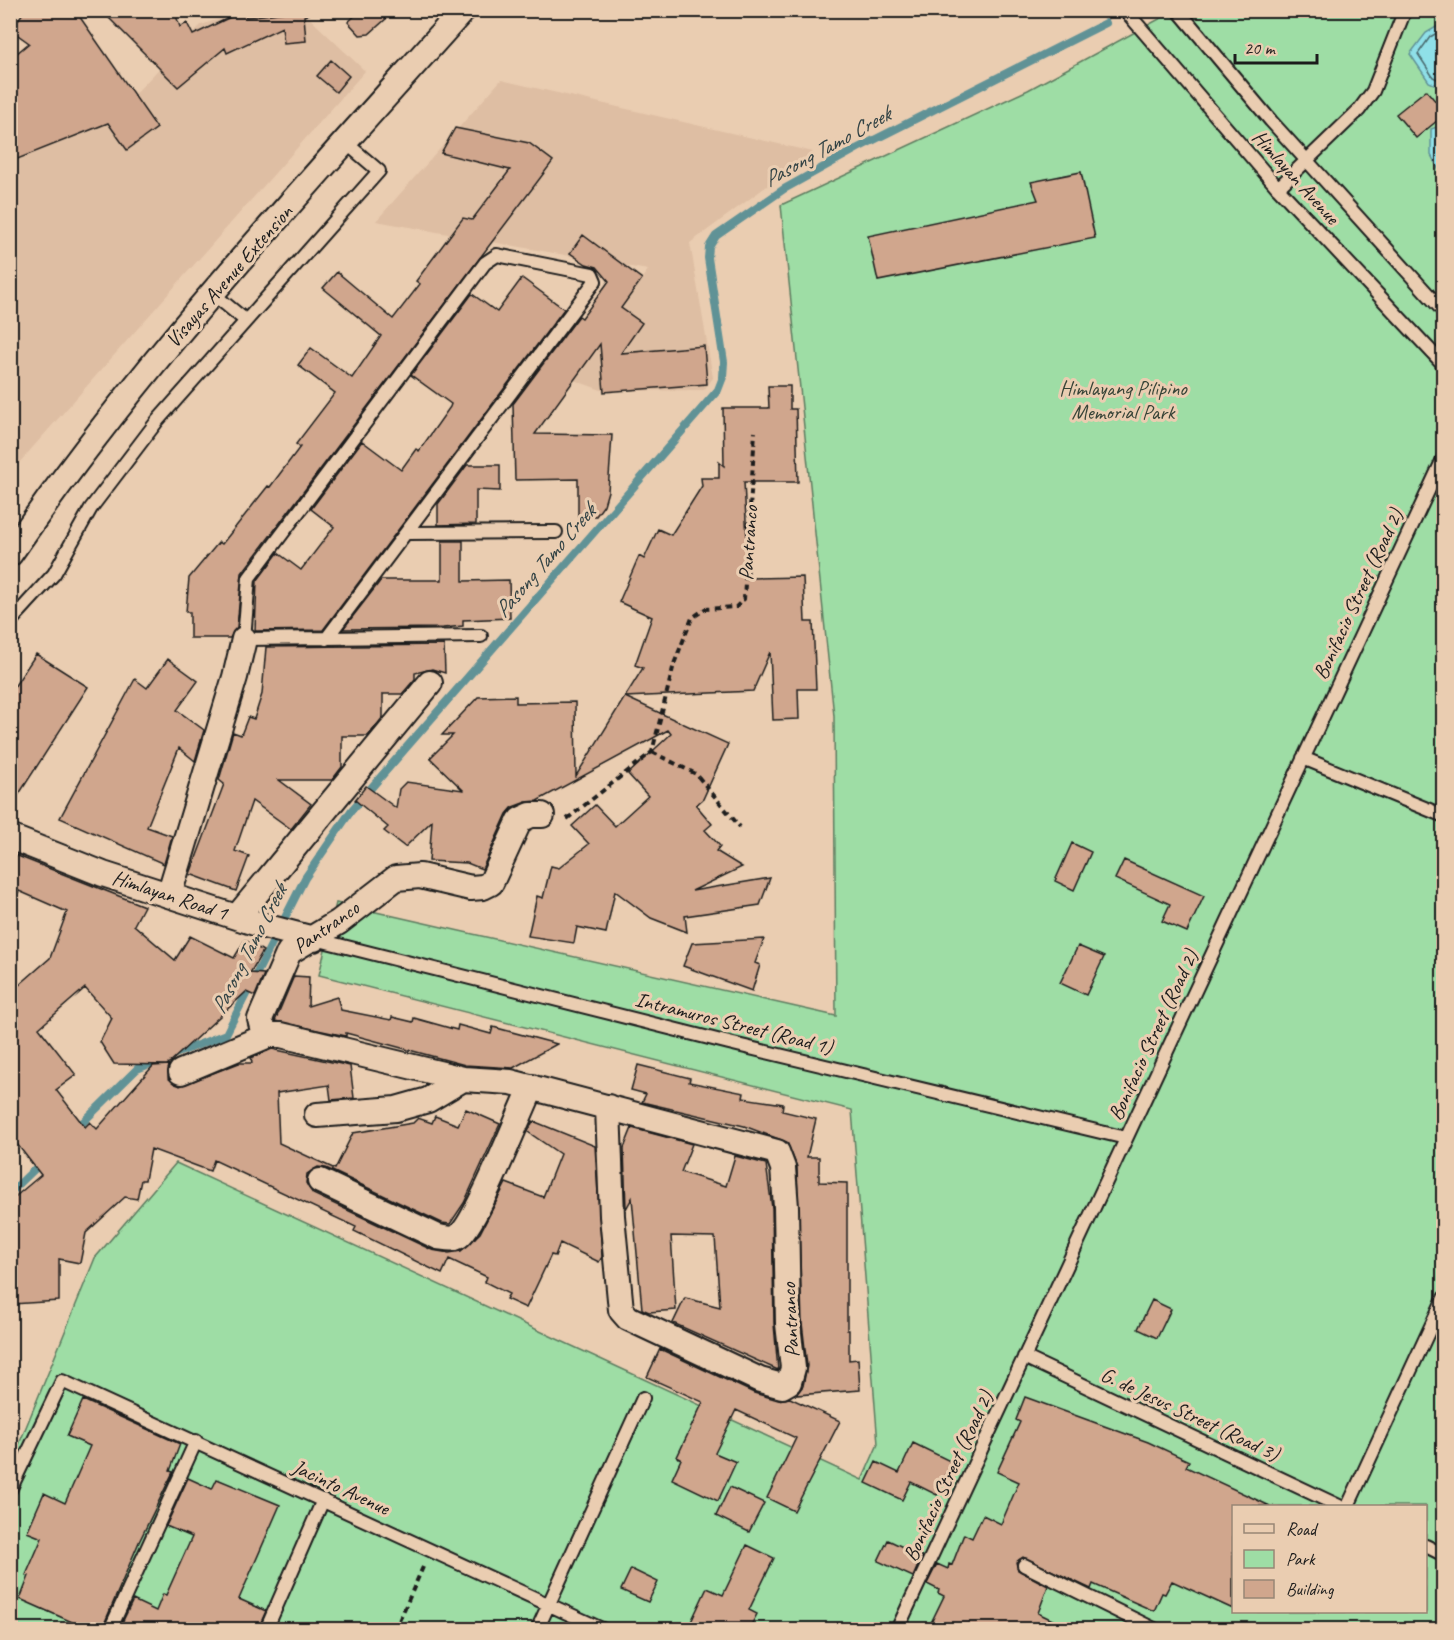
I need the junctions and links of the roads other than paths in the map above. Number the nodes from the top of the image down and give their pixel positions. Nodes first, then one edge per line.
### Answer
1 (463, 10) edge
2 (1125, 10) edge
3 (1178, 10) edge
4 (1405, 10) edge
5 (345, 142) junction
6 (1306, 161) junction
7 (1278, 188) junction
8 (212, 293) junction
9 (1443, 312) edge
10 (245, 320) junction
11 (1443, 365) edge
12 (1443, 457) edge
13 (556, 532) dead end
14 (408, 533) junction
15 (10, 554) edge
16 (10, 622) edge
17 (481, 636) dead end
18 (244, 639) junction
19 (326, 639) junction
20 (430, 683) dead end
21 (1303, 758) junction
22 (542, 815) road end
23 (1443, 816) edge
24 (10, 837) edge
25 (169, 895) junction
26 (237, 918) junction
27 (323, 940) junction
28 (269, 1035) junction
29 (181, 1072) dead end
30 (463, 1079) junction
31 (532, 1087) junction
32 (608, 1107) junction
33 (317, 1115) dead end
34 (1126, 1138) junction
35 (320, 1181) dead end
36 (1443, 1298) edge
37 (1024, 1358) junction
38 (643, 1398) dead end
39 (196, 1441) junction
40 (10, 1490) edge
41 (323, 1500) junction
42 (1337, 1505) edge
43 (1348, 1505) edge
44 (1427, 1547) edge
45 (1443, 1555) edge
46 (1024, 1565) dead end
47 (549, 1604) junction
48 (110, 1629) edge
49 (266, 1629) edge
50 (537, 1629) edge
51 (604, 1629) edge
52 (897, 1629) edge
53 (1156, 1629) edge

1 - 5 street, Visayas Avenue Extension
2 - 7 lane, Himlayan Avenue
3 - 6 lane, Himlayan Avenue
4 - 6 lane
5 - 8 street, Visayas Avenue Extension
5 - 10 lane, Visayas Avenue Extension
6 - 7 lane
6 - 9 lane, Himlayan Avenue
7 - 11 lane, Himlayan Avenue
8 - 10 lane
8 - 15 street, Visayas Avenue Extension
10 - 16 lane, Visayas Avenue Extension
12 - 21 lane, Bonifacio Street (Road 2)
13 - 14 lane
14 - 18 lane
14 - 19 lane
17 - 19 lane
18 - 19 lane
18 - 25 street
20 - 26 street
21 - 23 lane
21 - 34 lane, Bonifacio Street (Road 2)
22 - 27 street, Pantranco
24 - 25 street, Himlayan Road 1
25 - 26 street, Himlayan Road 1
26 - 27 street, Himlayan Road 1
27 - 28 street, Pantranco
27 - 34 lane, Intramuros Street (Road 1)
28 - 29 street
28 - 30 street, Pantranco
30 - 31 street, Pantranco
30 - 33 street
31 - 32 street, Pantranco
31 - 35 street
32 - 32 street, Pantranco
34 - 37 lane, Bonifacio Street (Road 2)
36 - 43 lane
37 - 42 lane, G. de Jesus Street (Road 3)
37 - 52 lane, Bonifacio Street (Road 2)
38 - 47 lane
39 - 40 lane, Jacinto Avenue
39 - 41 lane, Jacinto Avenue
39 - 48 lane
41 - 47 lane, Jacinto Avenue
41 - 49 lane
44 - 45 lane
46 - 53 lane
47 - 50 lane
47 - 51 lane, Jacinto Avenue

